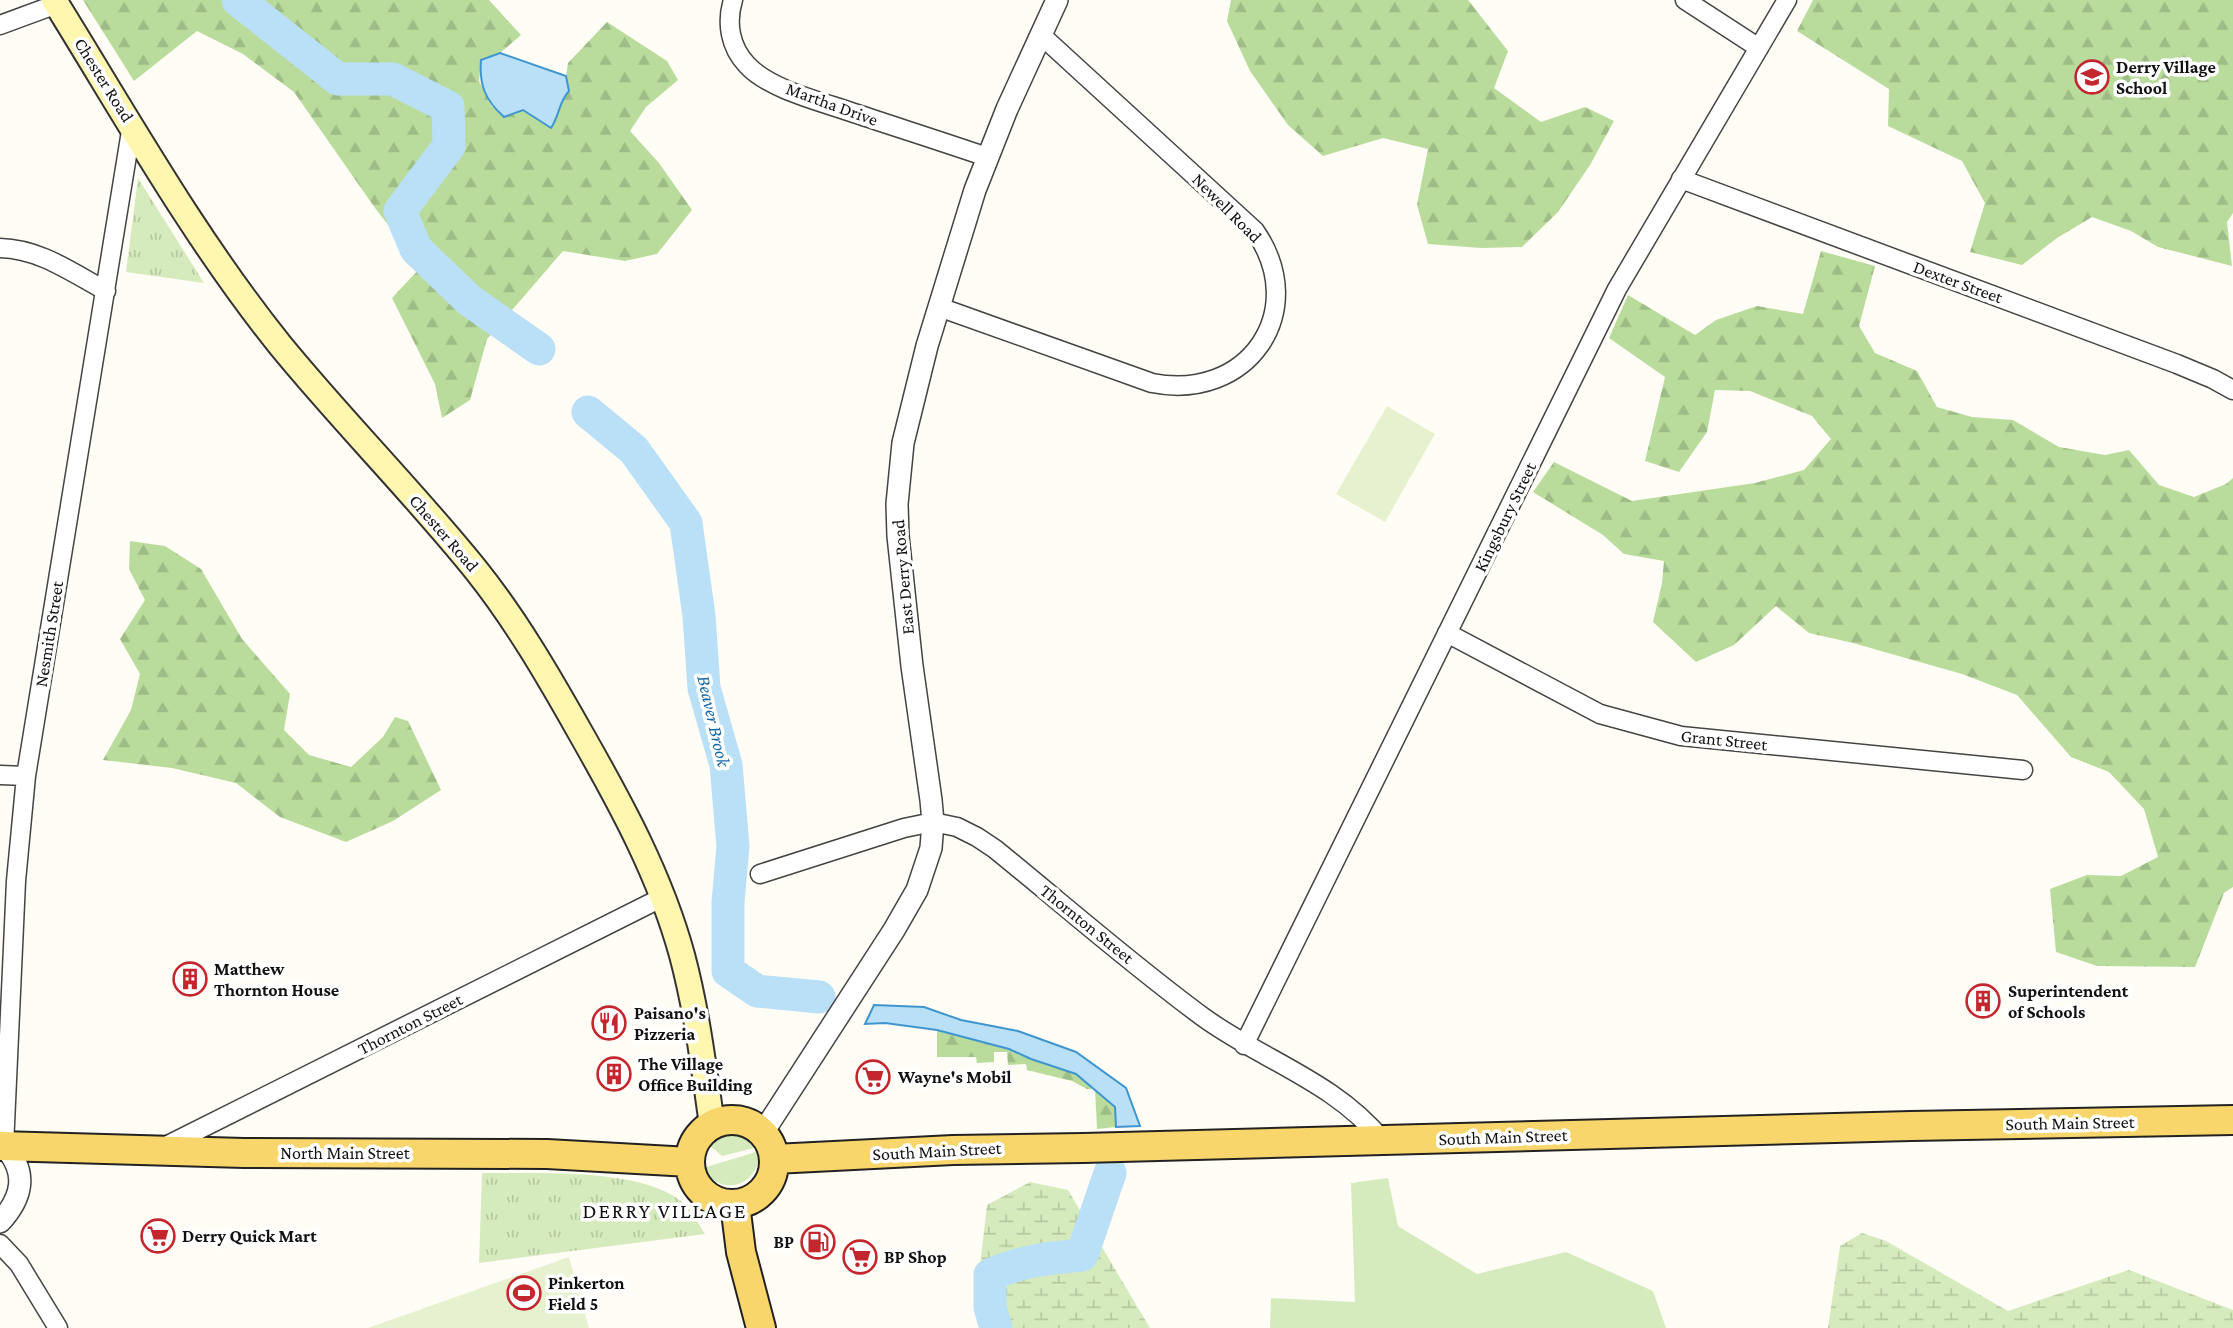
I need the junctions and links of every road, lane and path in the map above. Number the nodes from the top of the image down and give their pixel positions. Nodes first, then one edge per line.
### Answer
1 (733, 0) edge
2 (1057, 0) edge
3 (1685, 0) edge
4 (1787, 0) edge
5 (56, 2) edge
6 (0, 25) edge
7 (1041, 35) junction
8 (1759, 48) junction
9 (132, 125) junction
10 (987, 157) junction
11 (1681, 179) junction
12 (0, 248) edge
13 (106, 291) junction
14 (939, 307) junction
15 (2233, 390) edge
16 (1447, 633) junction
17 (2023, 770) dead end
18 (0, 775) edge
19 (26, 776) junction
20 (933, 822) junction
21 (760, 874) dead end
22 (663, 897) junction
23 (1244, 1045) junction
24 (2233, 1120) edge
25 (712, 1125) junction
26 (762, 1133) junction
27 (1382, 1140) junction
28 (157, 1150) junction
29 (1, 1153) edge
30 (774, 1159) junction
31 (690, 1162) junction
32 (735, 1204) junction
33 (0, 1222) edge
34 (0, 1244) edge
35 (58, 1328) edge
36 (761, 1328) edge

1 - 10 street, Martha Drive
2 - 7 street, East Derry Road
3 - 8 street
4 - 8 street, Kingsbury Street
5 - 6 street
5 - 9 main road, Chester Road
7 - 10 street, East Derry Road
7 - 14 street, Newell Road
8 - 11 street, Kingsbury Street
9 - 13 street, Nesmith Street
9 - 22 main road, Chester Road
10 - 14 street, East Derry Road
11 - 15 street, Dexter Street
11 - 16 street, Kingsbury Street
12 - 13 street
13 - 19 street, Nesmith Street
14 - 20 street, East Derry Road
16 - 17 street, Grant Street
16 - 23 street, Kingsbury Street
18 - 19 street
19 - 29 street, Nesmith Street
20 - 21 street, Thornton Street
20 - 23 street, Thornton Street
20 - 26 street, East Derry Road
22 - 25 main road, Chester Road
22 - 28 street, Thornton Street
23 - 27 street, Thornton Street
24 - 27 main road, South Main Street
25 - 26 main road
25 - 31 main road
26 - 30 main road
27 - 30 main road, South Main Street
28 - 29 main road, North Main Street
28 - 31 main road, North Main Street
29 - 33 street
30 - 32 main road
31 - 32 main road
32 - 36 main road
34 - 35 street

